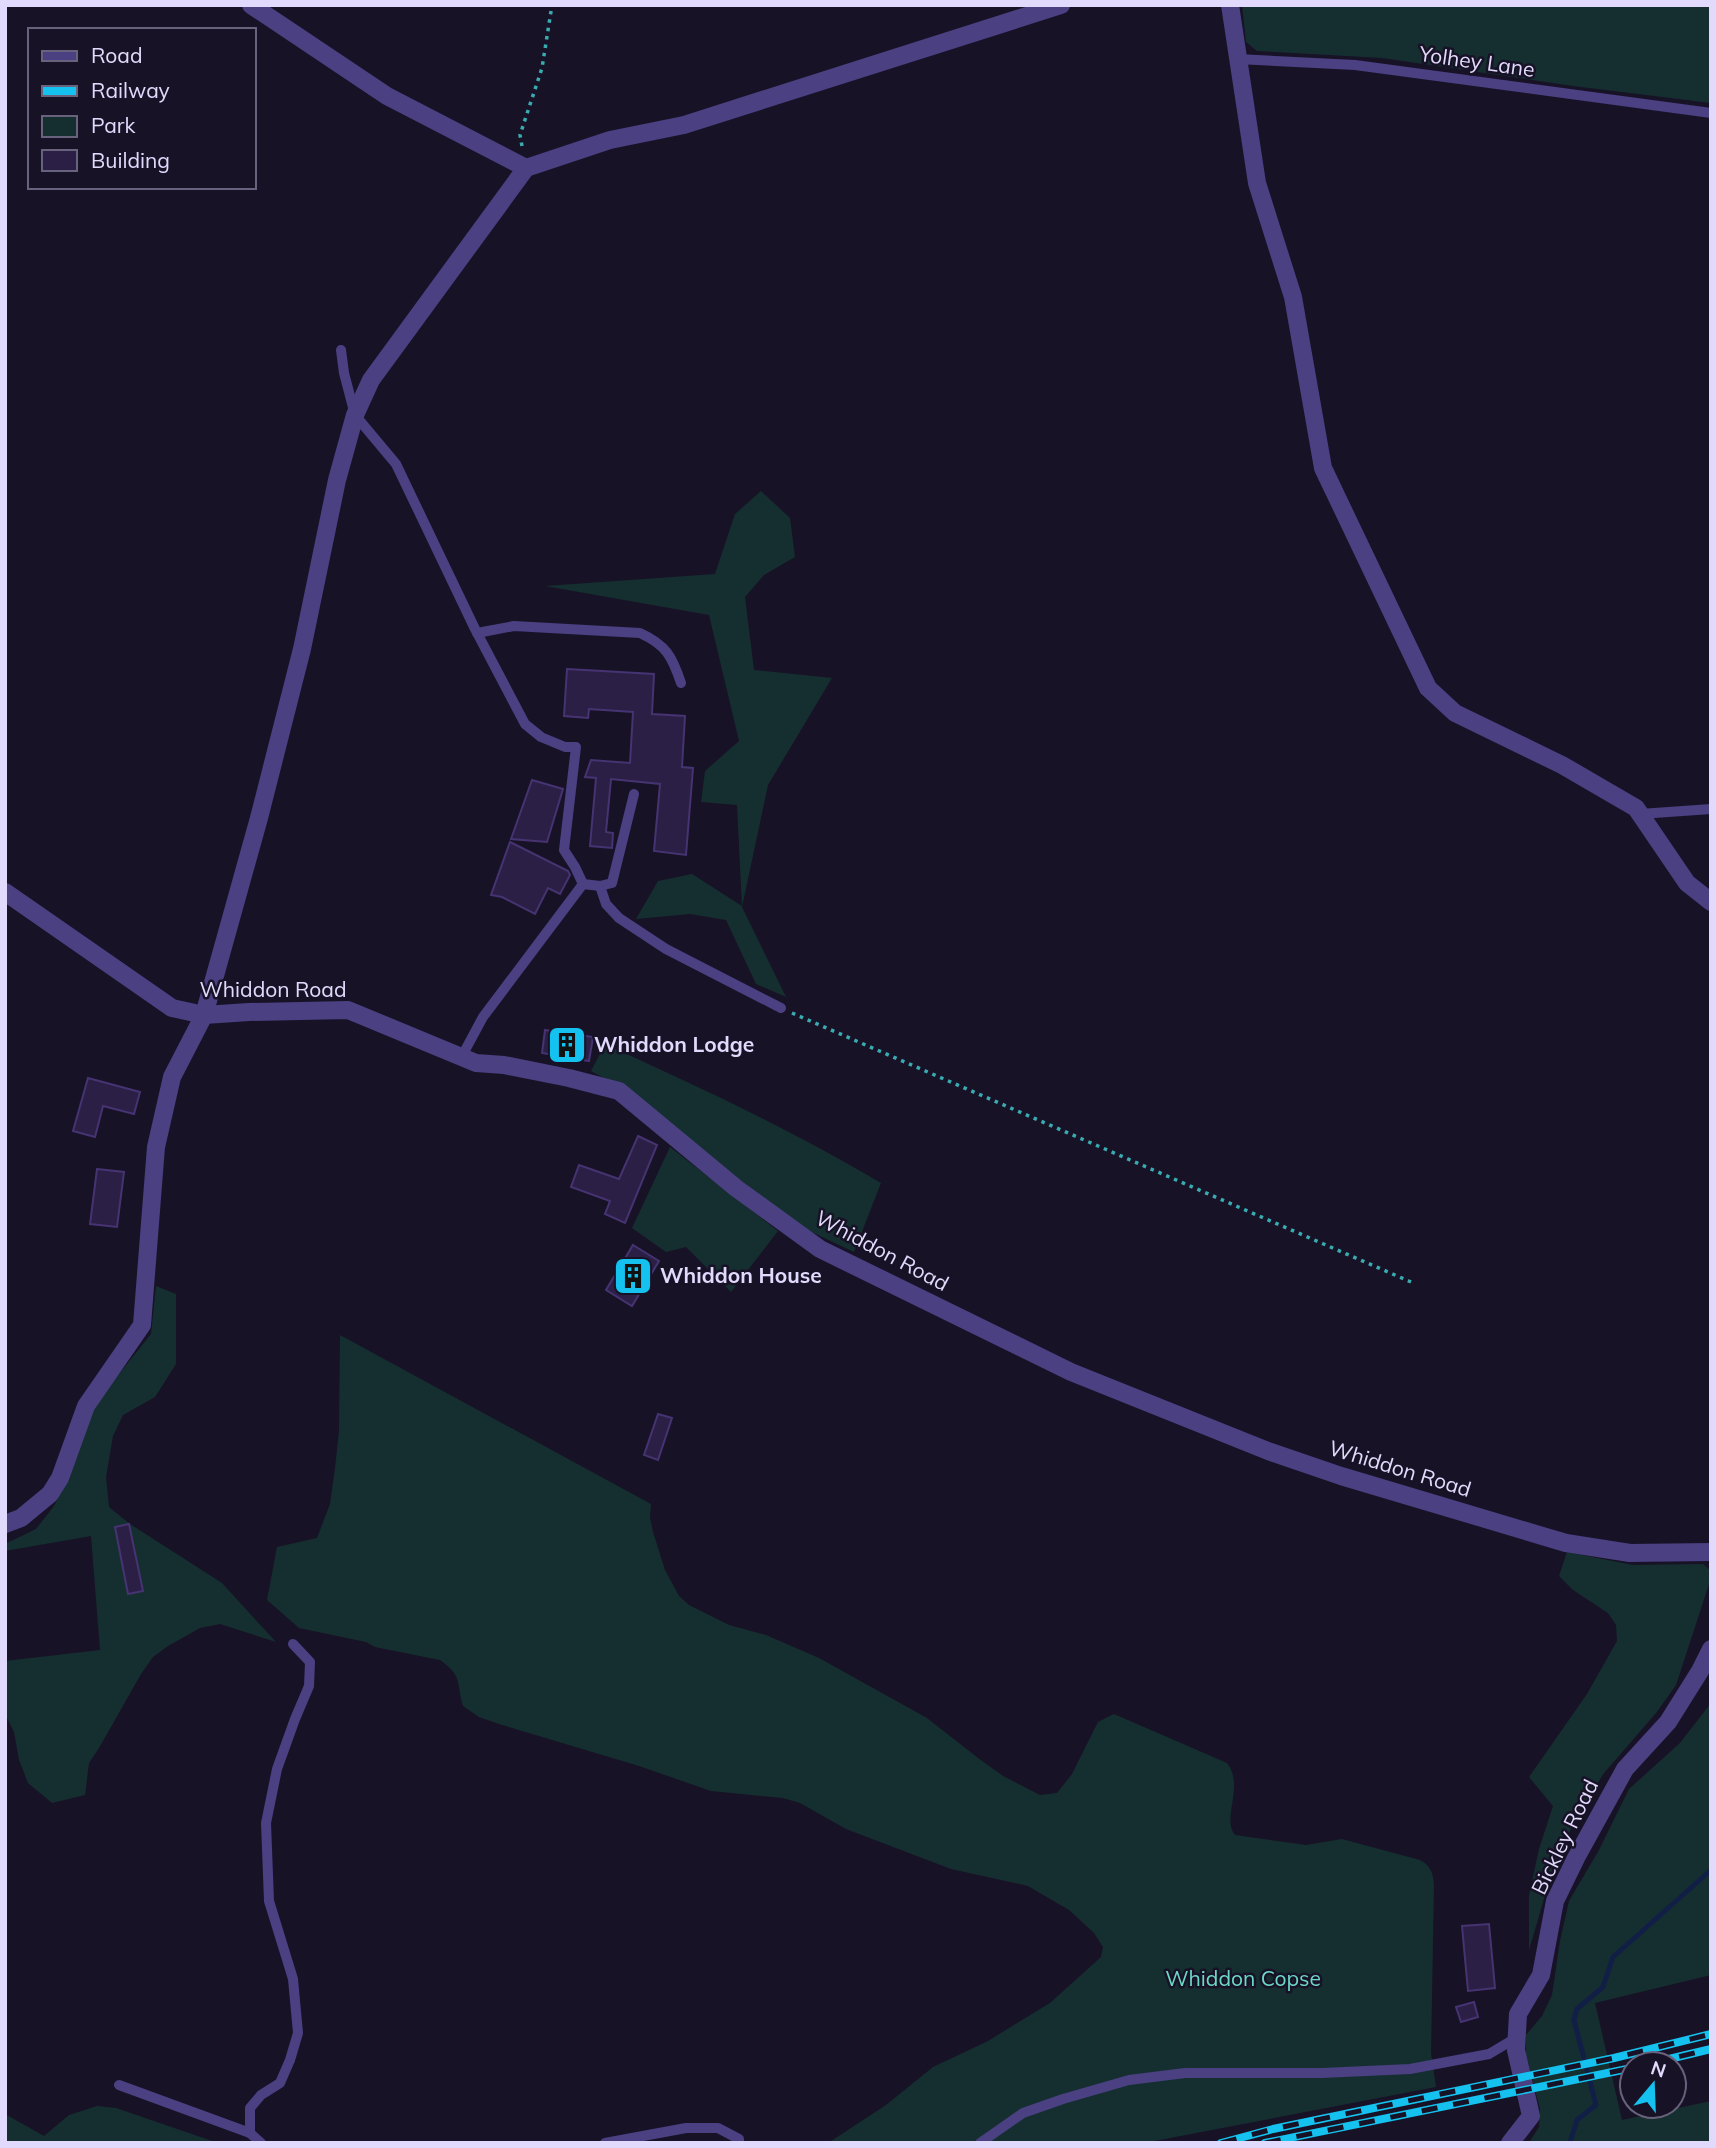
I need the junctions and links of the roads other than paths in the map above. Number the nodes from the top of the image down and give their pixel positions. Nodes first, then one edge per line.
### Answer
1 (251, 5) edge
2 (1062, 5) edge
3 (1230, 5) edge
4 (1237, 59) junction
5 (1711, 113) edge
6 (526, 168) junction
7 (341, 351) dead end
8 (355, 415) junction
9 (477, 633) junction
10 (681, 682) dead end
11 (634, 794) dead end
12 (1711, 809) edge
13 (1640, 814) junction
14 (583, 884) junction
15 (600, 886) junction
16 (5, 892) edge
17 (1711, 902) edge
18 (780, 1008) road end
19 (204, 1015) junction
20 (462, 1056) junction
21 (5, 1524) edge
22 (1711, 1552) edge
23 (293, 1644) dead end
24 (1711, 1649) edge
25 (1516, 2038) junction
26 (120, 2085) dead end
27 (250, 2133) junction
28 (261, 2143) edge
29 (605, 2143) edge
30 (739, 2143) edge
31 (980, 2143) edge
32 (1510, 2143) edge

1 - 6 street
2 - 6 street
3 - 4 street
4 - 5 lane, Yolhey Lane
4 - 13 street
6 - 8 street
7 - 8 lane
8 - 9 lane
8 - 19 street
9 - 10 lane
9 - 14 lane
11 - 15 lane
12 - 13 lane
13 - 17 street
14 - 15 lane
14 - 20 lane
15 - 18 lane
16 - 19 street, Whiddon Road
19 - 20 street, Whiddon Road
19 - 21 street
20 - 22 street, Whiddon Road
23 - 27 lane
24 - 25 street, Bickley Road
25 - 31 lane
25 - 32 street, Bickley Road
26 - 27 lane
27 - 28 lane
29 - 30 lane

